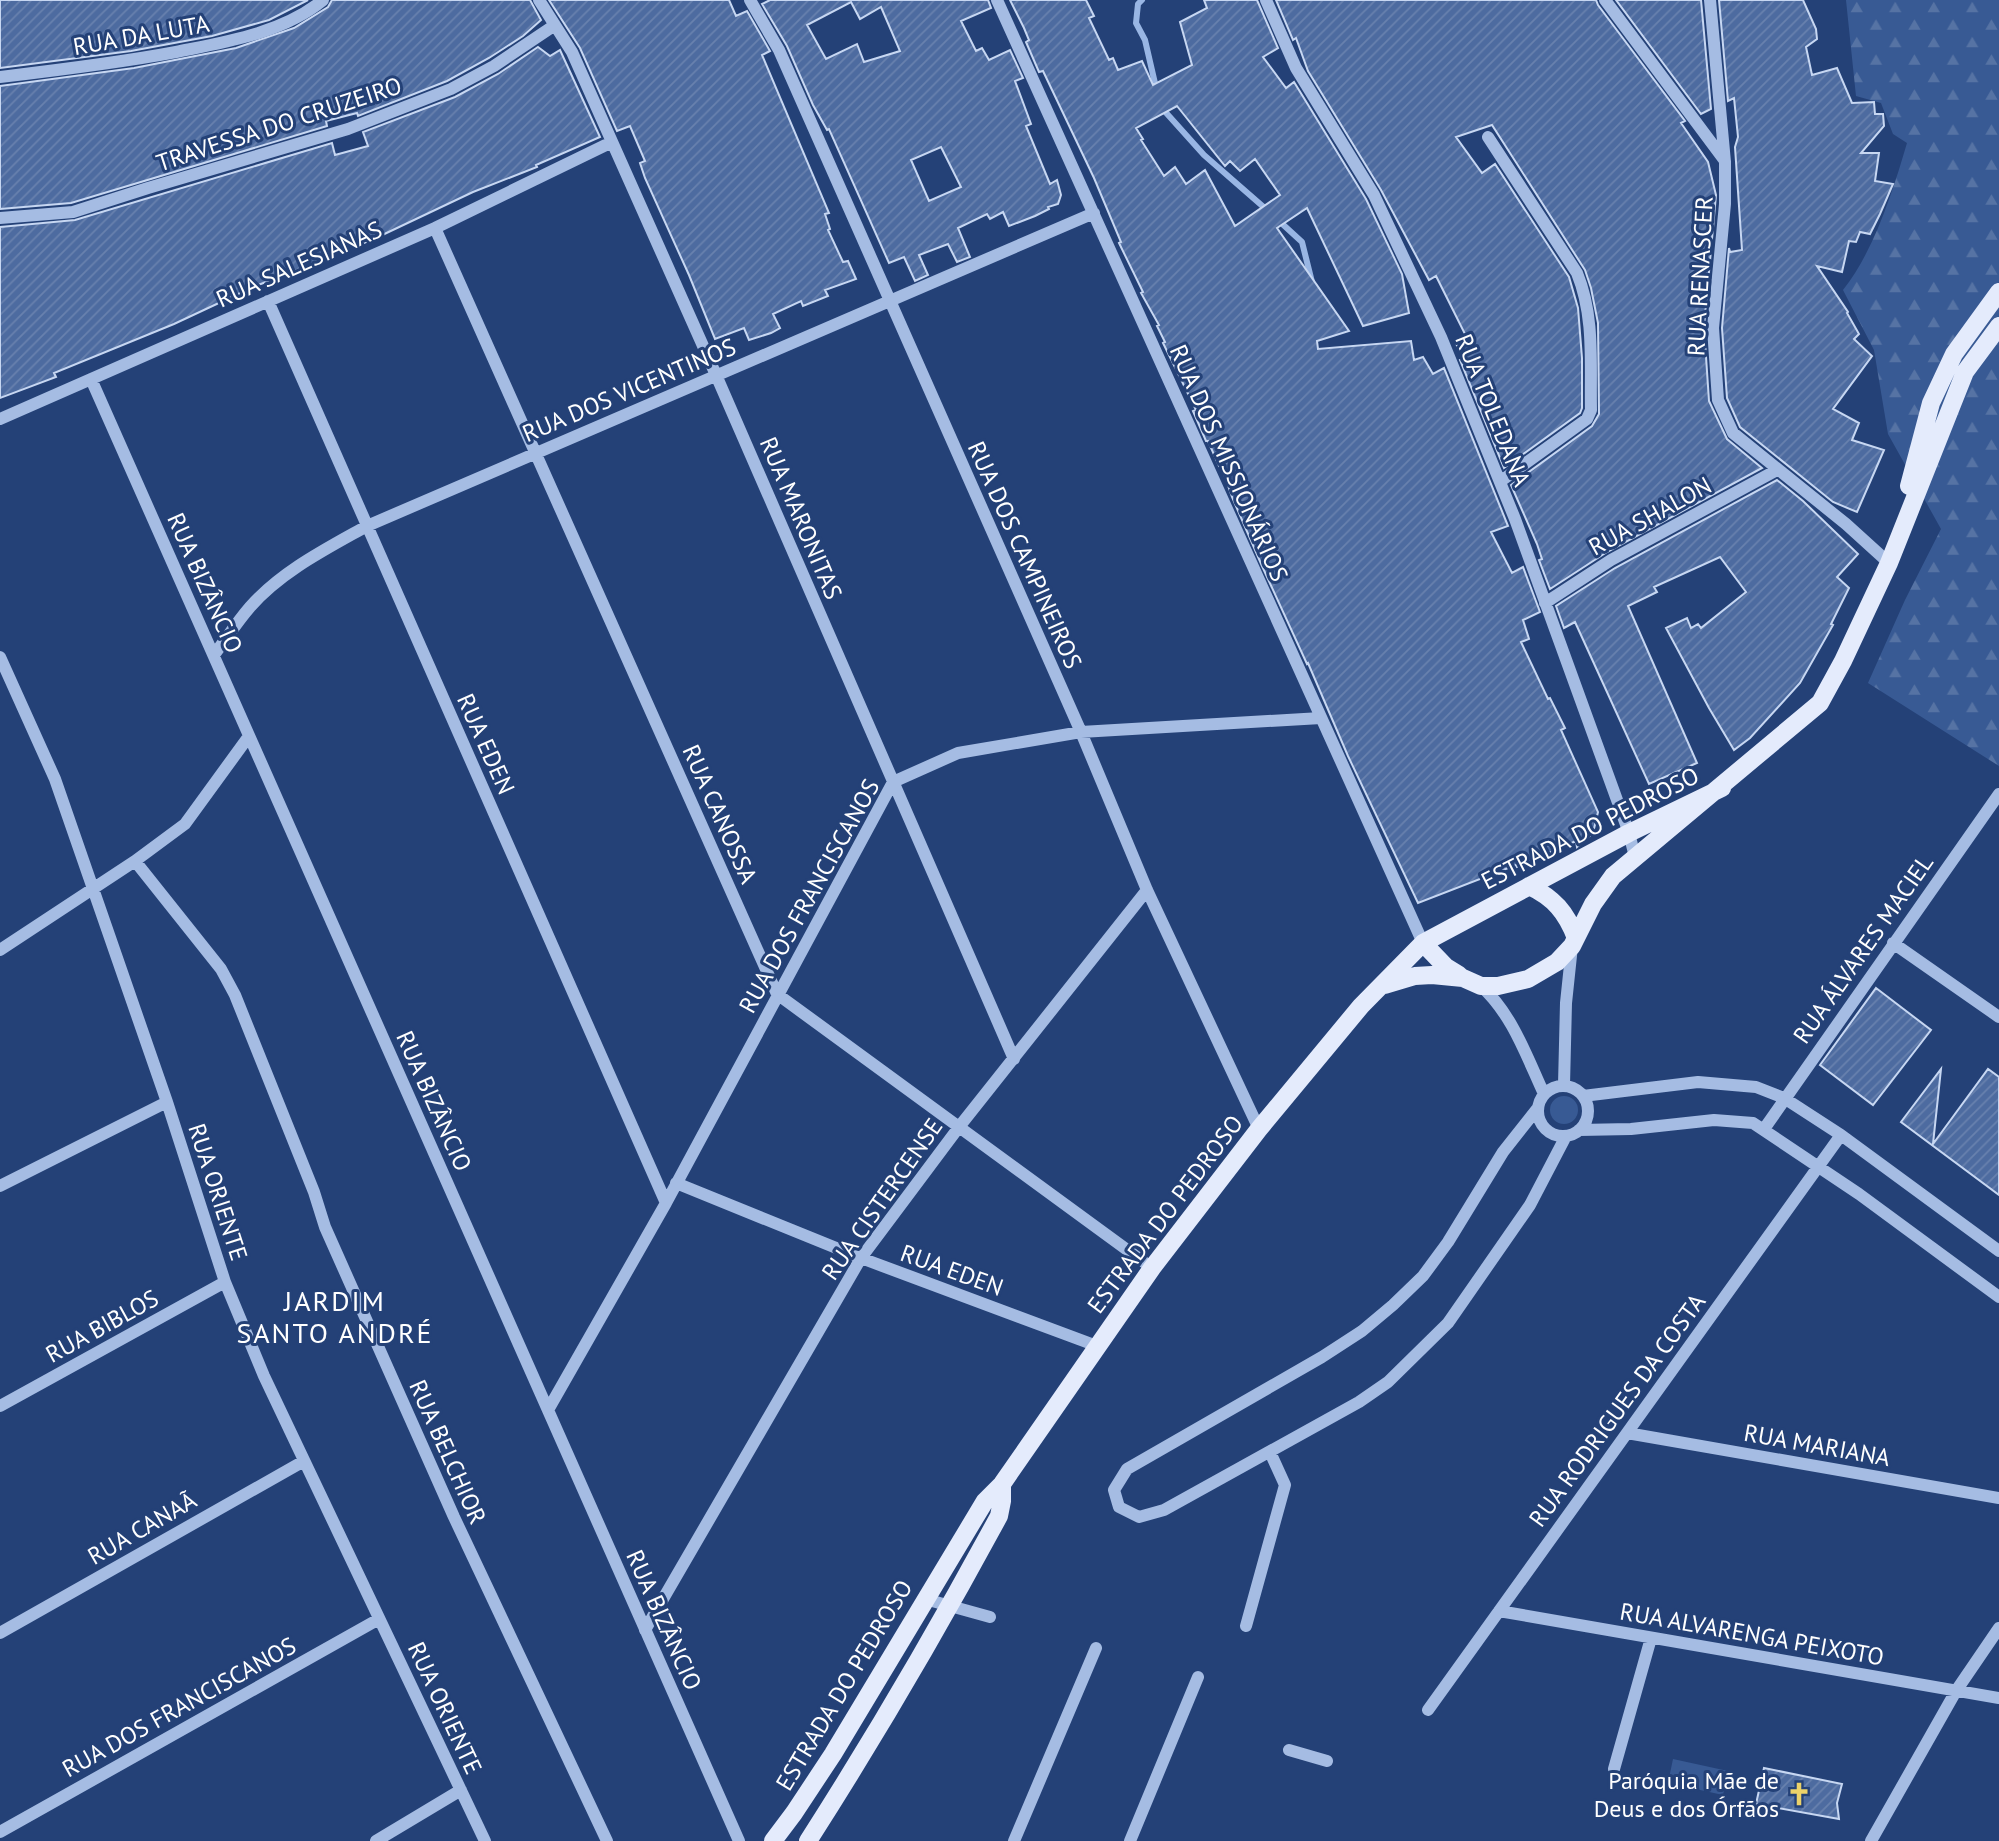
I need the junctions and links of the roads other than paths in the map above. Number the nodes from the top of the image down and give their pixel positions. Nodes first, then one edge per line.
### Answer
1 (323, 0) edge
2 (539, 0) edge
3 (750, 0) edge
4 (997, 0) edge
5 (1265, 0) edge
6 (1605, 0) edge
7 (1710, 0) edge
8 (555, 25) junction
9 (0, 77) edge
10 (1488, 137) dead end
11 (612, 142) junction
12 (1726, 162) junction
13 (1094, 213) junction
14 (0, 218) edge
15 (435, 228) junction
16 (1999, 292) edge
17 (268, 301) junction
18 (890, 301) junction
19 (1999, 326) edge
20 (716, 375) junction
21 (91, 379) junction
22 (0, 419) edge
23 (535, 454) junction
24 (1777, 470) junction
25 (1501, 481) junction
26 (367, 526) junction
27 (1889, 563) junction
28 (1545, 603) junction
29 (214, 655) junction
30 (0, 657) edge
31 (1321, 718) junction
32 (1081, 732) junction
33 (249, 736) junction
34 (893, 782) junction
35 (1722, 788) junction
36 (1999, 794) edge
37 (1629, 833) junction
38 (1635, 857) junction
39 (135, 861) junction
40 (1529, 886) junction
41 (93, 890) junction
42 (1147, 890) junction
43 (1574, 942) junction
44 (1423, 943) junction
45 (1893, 943) junction
46 (0, 950) edge
47 (1463, 978) junction
48 (1481, 985) junction
49 (1381, 986) junction
50 (777, 994) junction
51 (1999, 1017) edge
52 (1014, 1059) junction
53 (1564, 1085) junction
54 (1544, 1094) junction
55 (1583, 1096) junction
56 (1784, 1098) junction
57 (167, 1102) junction
58 (1537, 1109) junction
59 (959, 1127) junction
60 (1259, 1129) junction
61 (1763, 1129) junction
62 (1579, 1130) junction
63 (1841, 1135) junction
64 (1566, 1136) junction
65 (1818, 1166) junction
66 (676, 1184) junction
67 (0, 1186) edge
68 (666, 1203) junction
69 (1999, 1251) edge
70 (861, 1258) junction
71 (1152, 1268) junction
72 (225, 1282) junction
73 (1999, 1297) edge
74 (1097, 1346) junction
75 (0, 1406) edge
76 (548, 1410) junction
77 (1627, 1433) junction
78 (1270, 1452) junction
79 (304, 1461) junction
80 (1002, 1484) junction
81 (1999, 1498) edge
82 (925, 1599) junction
83 (950, 1606) junction
84 (1499, 1611) junction
85 (990, 1617) dead end
86 (379, 1619) junction
87 (1247, 1626) dead end
88 (1999, 1628) edge
89 (645, 1630) junction
90 (0, 1633) edge
91 (1651, 1638) junction
92 (1096, 1648) dead end
93 (1198, 1677) dead end
94 (1956, 1690) junction
95 (1999, 1698) edge
96 (1428, 1710) dead end
97 (1289, 1750) dead end
98 (1327, 1761) dead end
99 (1614, 1769) dead end
100 (461, 1790) junction
101 (0, 1832) edge
102 (376, 1841) edge
103 (485, 1841) edge
104 (607, 1841) edge
105 (739, 1841) edge
106 (773, 1841) edge
107 (808, 1841) edge
108 (1014, 1841) edge
109 (1130, 1841) edge
110 (1871, 1841) edge

1 - 9 street, RUA DA LUTA
2 - 8 street, RUA MARONITAS
3 - 18 street, RUA DOS CAMPINEIROS
4 - 13 street, RUA DOS MISSIONÁRIOS
5 - 25 street, RUA TOLEDANA
6 - 12 street
7 - 12 street, RUA RENASCER
8 - 11 street, RUA MARONITAS
8 - 14 street, TRAVESSA DO CRUZEIRO
10 - 25 street
11 - 15 street, RUA SALESIANAS
11 - 20 street, RUA MARONITAS
12 - 24 street, RUA RENASCER
13 - 18 street, RUA DOS VICENTINOS
13 - 31 street, RUA DOS MISSIONÁRIOS
15 - 17 street, RUA SALESIANAS
15 - 23 street, RUA CANOSSA
16 - 27 main road, ESTRADA DO PEDROSO
17 - 21 street, RUA SALESIANAS
17 - 26 street, RUA EDEN
18 - 20 street, RUA DOS VICENTINOS
18 - 32 street, RUA DOS CAMPINEIROS
19 - 27 main road, ESTRADA DO PEDROSO
20 - 23 street, RUA DOS VICENTINOS
20 - 34 street, RUA MARONITAS
21 - 22 street, RUA SALESIANAS
21 - 29 street, RUA BIZÂNCIO
23 - 26 street, RUA DOS VICENTINOS
23 - 50 street, RUA CANOSSA
24 - 27 street, RUA RENASCER
24 - 28 street, RUA SHALON
25 - 28 street, RUA TOLEDANA
26 - 29 street, RUA DOS VICENTINOS
26 - 68 street, RUA EDEN
27 - 35 main road, ESTRADA DO PEDROSO
28 - 37 street, RUA TOLEDANA
29 - 33 street, RUA BIZÂNCIO
30 - 41 street, RUA ORIENTE
31 - 32 street, RUA DOS FRANCISCANOS
31 - 44 street, RUA DOS MISSIONÁRIOS
32 - 34 street, RUA DOS FRANCISCANOS
32 - 42 street, RUA DOS CAMPINEIROS
33 - 39 street
33 - 76 street, RUA BIZÂNCIO
34 - 50 street, RUA DOS FRANCISCANOS
34 - 52 street, RUA MARONITAS
35 - 37 main road, ESTRADA DO PEDROSO
35 - 38 main road, ESTRADA DO PEDROSO
36 - 45 street, RUA ÁLVARES MACIEL
37 - 38 street, RUA TOLEDANA
37 - 40 main road, ESTRADA DO PEDROSO
38 - 43 main road, ESTRADA DO PEDROSO
39 - 41 street
39 - 104 street, RUA BELCHIOR
40 - 43 main road
40 - 44 main road, ESTRADA DO PEDROSO
41 - 46 street
41 - 57 street, RUA ORIENTE
42 - 52 street, RUA CISTERCENSE
42 - 60 street, RUA DOS CAMPINEIROS
43 - 48 main road, ESTRADA DO PEDROSO
43 - 53 street
44 - 47 main road
44 - 49 main road, ESTRADA DO PEDROSO
45 - 51 street
45 - 56 street, RUA ÁLVARES MACIEL
47 - 48 main road, ESTRADA DO PEDROSO
47 - 49 main road, ESTRADA DO PEDROSO
48 - 54 street
49 - 60 main road, ESTRADA DO PEDROSO
50 - 59 street, RUA CANOSSA
50 - 66 street, RUA DOS FRANCISCANOS
52 - 59 street, RUA CISTERCENSE
53 - 54 street
53 - 55 street
54 - 58 street
55 - 56 street
55 - 62 street
56 - 61 street, RUA ÁLVARES MACIEL
56 - 63 street
57 - 67 street
57 - 72 street, RUA ORIENTE
58 - 64 street
58 - 78 street
59 - 70 street, RUA CISTERCENSE
59 - 71 street, RUA CANOSSA
60 - 71 main road, ESTRADA DO PEDROSO
61 - 62 street
61 - 65 street
62 - 64 street
63 - 65 street, RUA RODRIGUES DA COSTA
63 - 69 street
64 - 78 street
65 - 73 street
65 - 77 street, RUA RODRIGUES DA COSTA
66 - 68 street, RUA DOS FRANCISCANOS
66 - 70 street, RUA EDEN
68 - 76 street, RUA DOS FRANCISCANOS
70 - 74 street, RUA EDEN
70 - 89 street, RUA CISTERCENSE
71 - 74 main road, ESTRADA DO PEDROSO
72 - 75 street, RUA BIBLOS
72 - 79 street, RUA ORIENTE
74 - 80 main road, ESTRADA DO PEDROSO
76 - 89 street, RUA BIZÂNCIO
77 - 81 street, RUA MARIANA
77 - 84 street, RUA RODRIGUES DA COSTA
78 - 87 street
79 - 86 street, RUA ORIENTE
79 - 90 street, RUA CANAÃ
80 - 82 main road, ESTRADA DO PEDROSO
80 - 83 main road, ESTRADA DO PEDROSO
82 - 83 street
82 - 106 main road, ESTRADA DO PEDROSO
83 - 85 street
83 - 107 main road, ESTRADA DO PEDROSO
84 - 91 street, RUA ALVARENGA PEIXOTO
84 - 96 street, RUA RODRIGUES DA COSTA
86 - 100 street, RUA ORIENTE
86 - 101 street, RUA DOS FRANCISCANOS
88 - 94 street
89 - 105 street, RUA BIZÂNCIO
91 - 94 street, RUA ALVARENGA PEIXOTO
91 - 99 street
92 - 108 street
93 - 109 street
94 - 95 street, RUA ALVARENGA PEIXOTO
94 - 110 street
97 - 98 street
100 - 102 street
100 - 103 street, RUA ORIENTE

